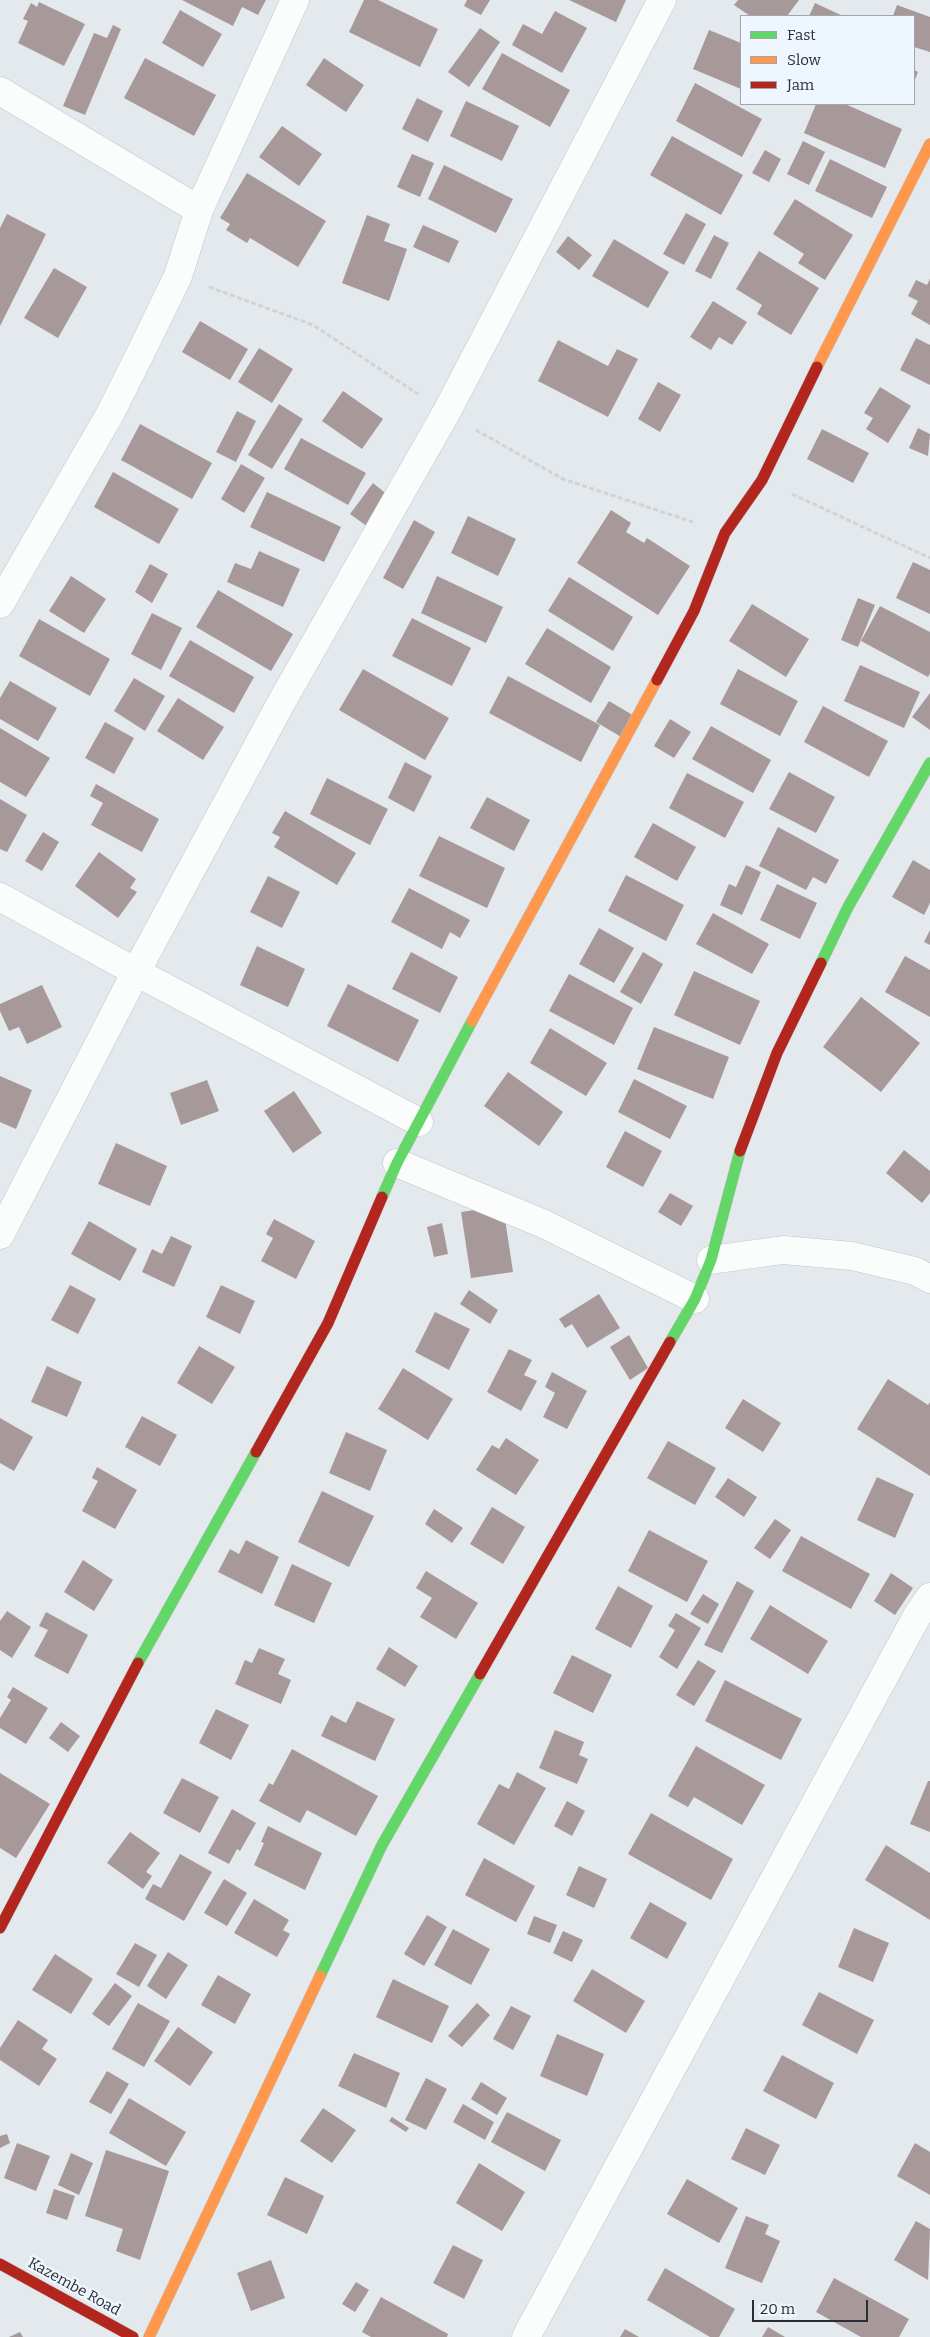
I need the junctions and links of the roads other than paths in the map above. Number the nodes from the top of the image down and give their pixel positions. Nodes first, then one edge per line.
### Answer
1 (295, 0) edge
2 (662, 0) edge
3 (0, 91) edge
4 (930, 144) edge
5 (199, 210) junction
6 (0, 604) edge
7 (930, 763) edge
8 (0, 897) edge
9 (136, 972) junction
10 (418, 1122) junction
11 (397, 1163) junction
12 (0, 1235) edge
13 (712, 1260) junction
14 (930, 1279) edge
15 (695, 1299) junction
16 (930, 1598) edge
17 (0, 1928) edge
18 (0, 2264) edge
19 (133, 2337) edge
20 (149, 2337) edge
21 (526, 2337) edge

1 - 5 street
2 - 9 street
3 - 5 street
4 - 10 street
5 - 6 street
7 - 13 street
8 - 9 street
9 - 10 street
9 - 12 street
10 - 11 street
11 - 15 street
11 - 17 street
13 - 14 street
13 - 15 street
15 - 20 street
16 - 21 street
18 - 19 street, Kazembe Road

